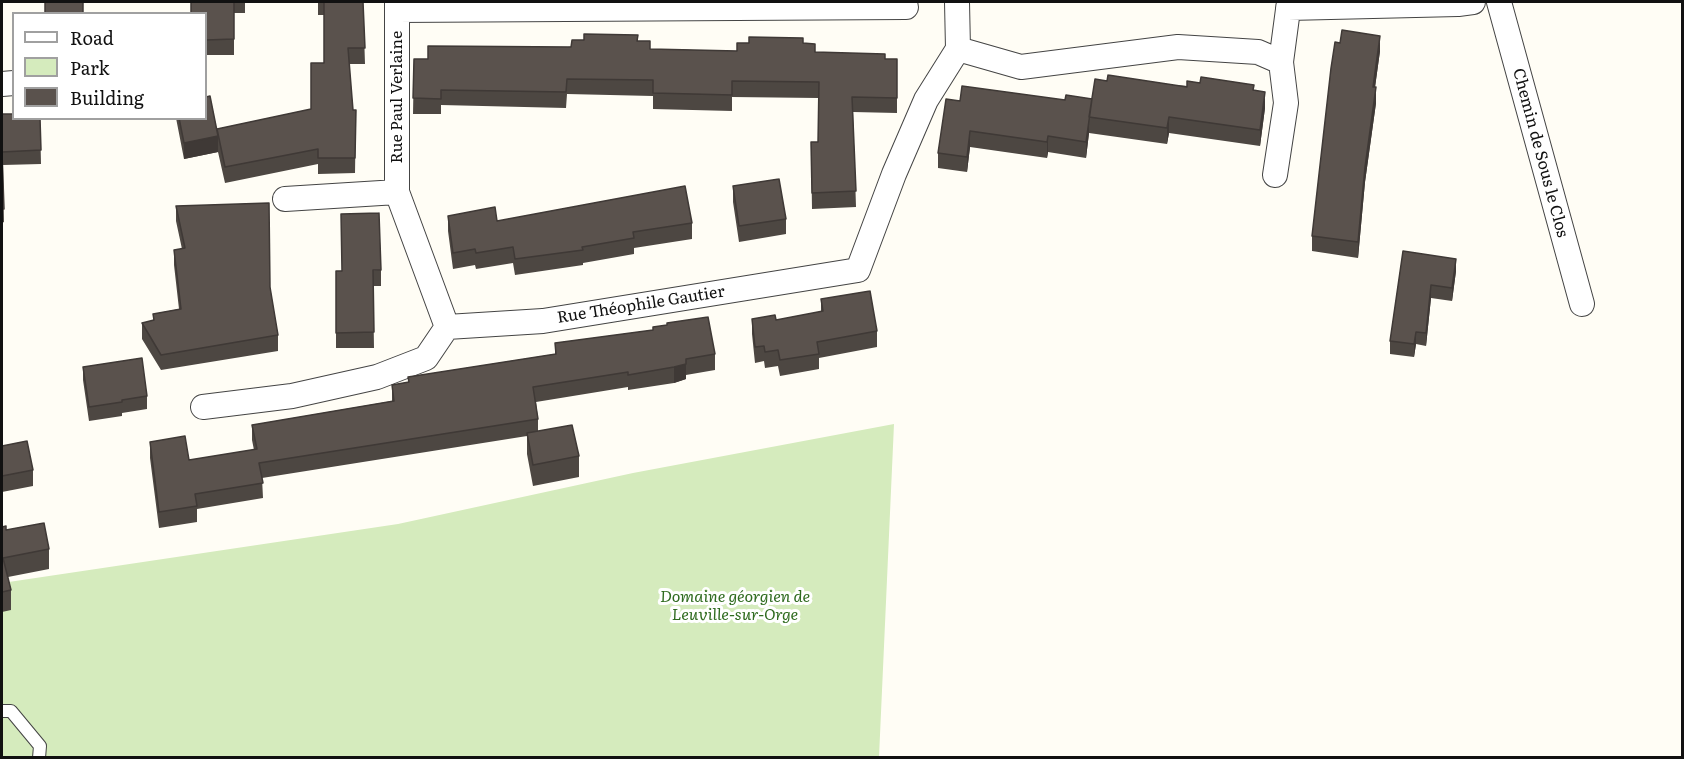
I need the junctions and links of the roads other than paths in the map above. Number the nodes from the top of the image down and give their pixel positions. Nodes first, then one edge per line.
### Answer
1 (957, 2) edge
2 (1473, 2) edge
3 (1499, 2) edge
4 (1288, 5) edge
5 (397, 6) edge
6 (906, 7) dead end
7 (958, 49) junction
8 (1281, 62) junction
9 (1275, 175) dead end
10 (397, 192) junction
11 (285, 199) dead end
12 (1582, 304) dead end
13 (447, 327) junction
14 (203, 407) dead end
15 (2, 711) edge
16 (39, 758) edge

1 - 7 street
2 - 4 street
3 - 12 street, Chemin de Sous le Clos
4 - 8 street
5 - 6 street
5 - 10 street, Rue Paul Verlaine
7 - 8 street
7 - 13 street, Rue Théophile Gautier
8 - 9 street
10 - 11 street
10 - 13 street, Rue Paul Verlaine
13 - 14 street
15 - 16 lane

